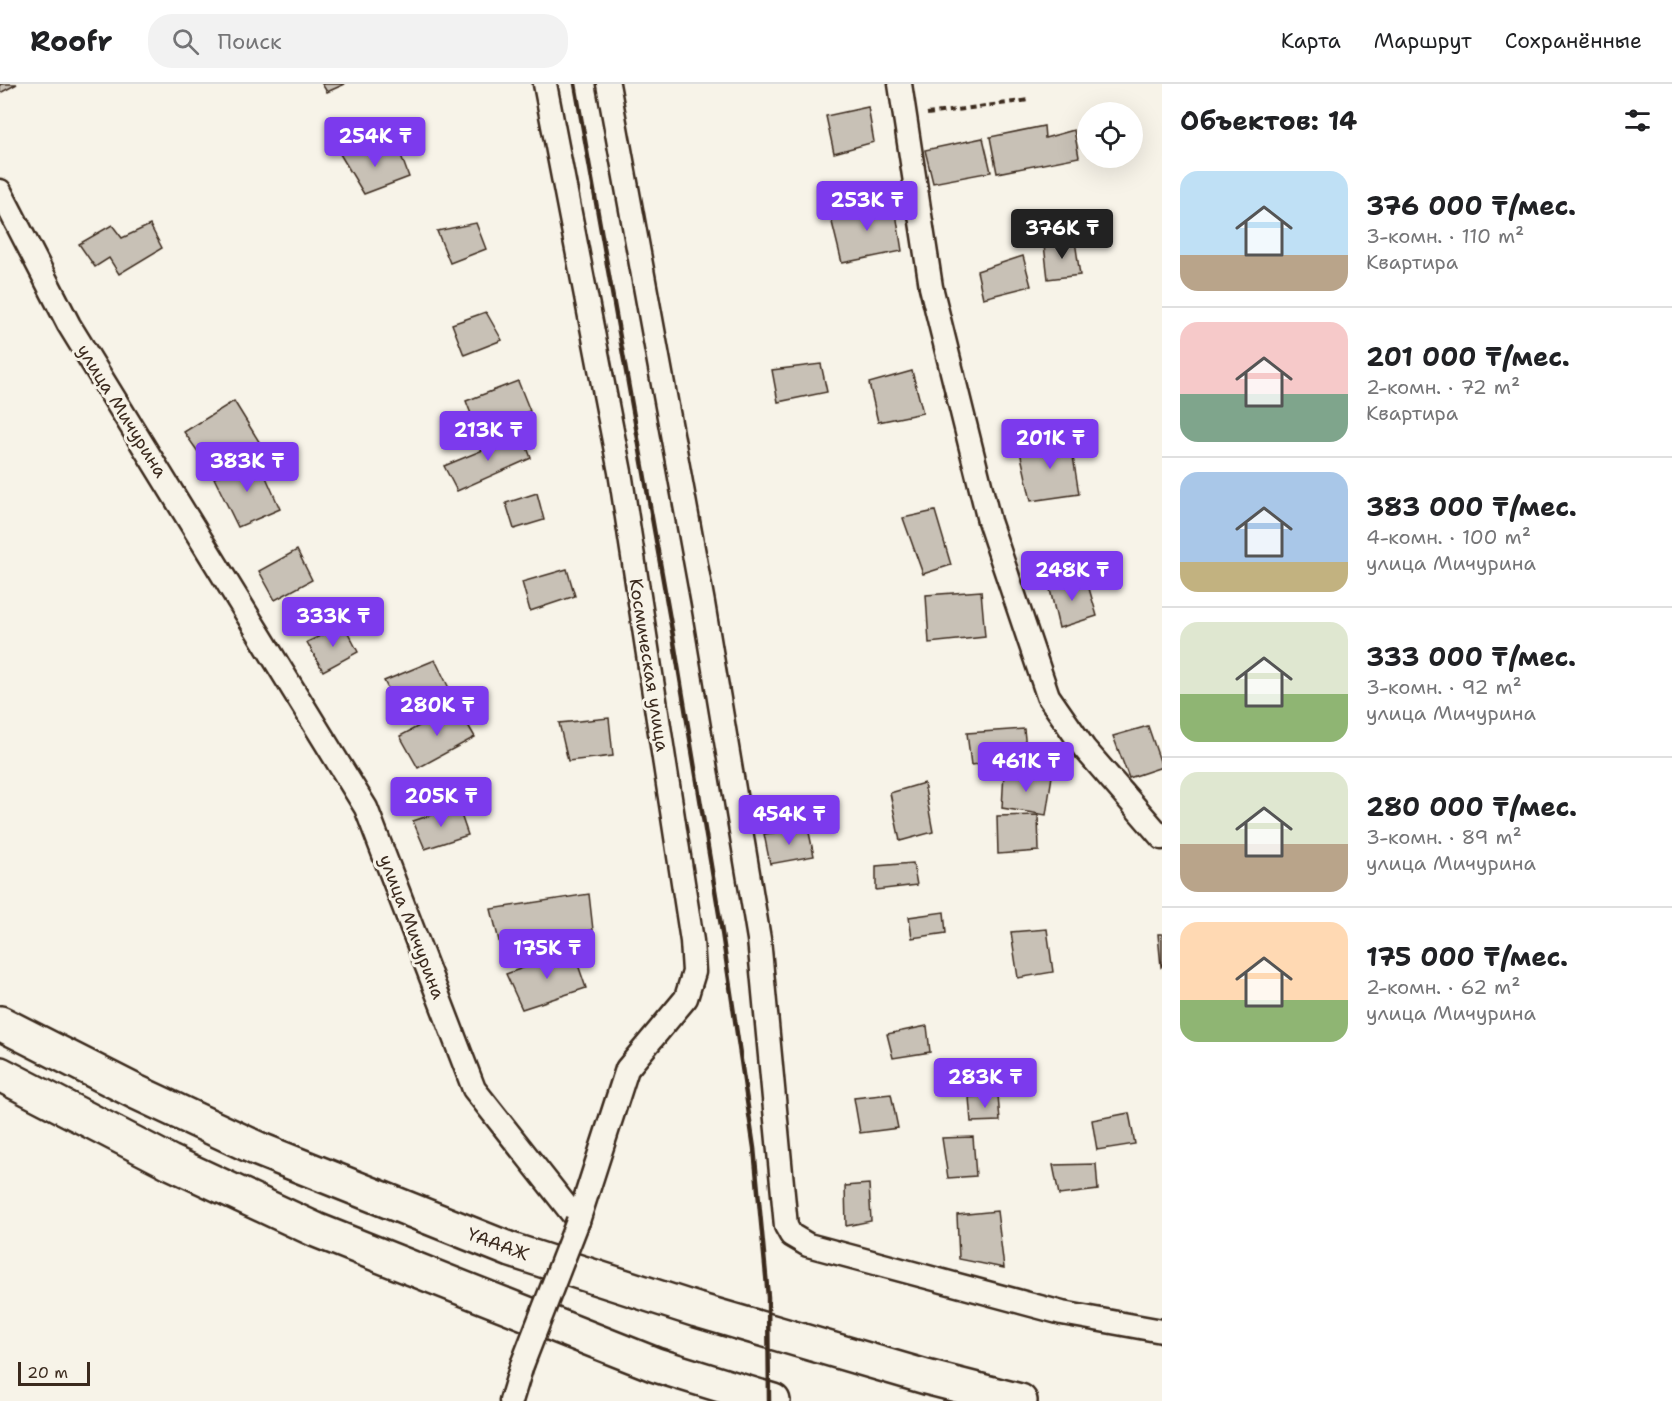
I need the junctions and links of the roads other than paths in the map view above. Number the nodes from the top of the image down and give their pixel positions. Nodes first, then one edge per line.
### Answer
1 (545, 84) edge
2 (608, 84) edge
3 (900, 84) edge
4 (0, 191) edge
5 (1162, 838) edge
6 (0, 1023) edge
7 (0, 1074) edge
8 (578, 1221) junction
9 (1162, 1331) edge
10 (511, 1401) edge
11 (773, 1401) edge
12 (1020, 1401) edge

1 - 8 street, Космическая улица
2 - 9 street
3 - 5 street
4 - 8 street, улица Мичурина
6 - 12 highway, ҮАААЖ
7 - 11 highway
8 - 10 street, Космическая улица, bridge

